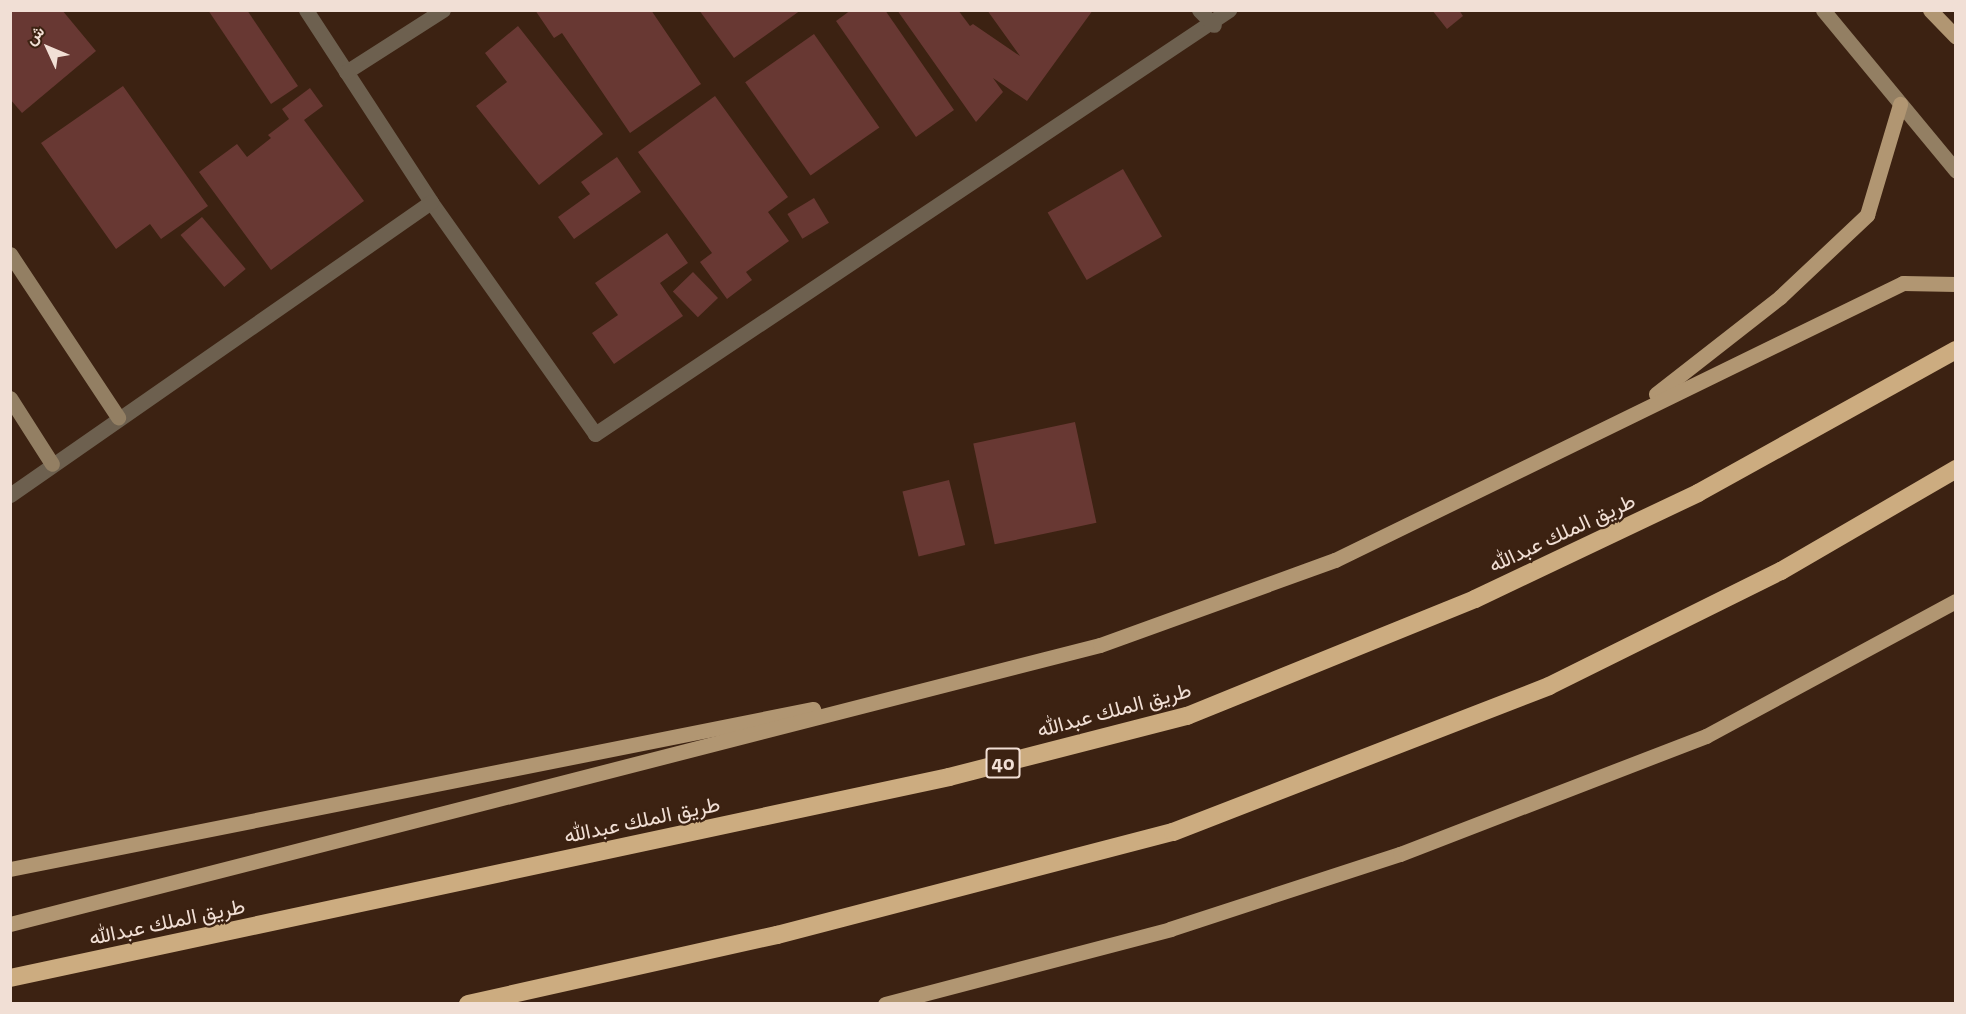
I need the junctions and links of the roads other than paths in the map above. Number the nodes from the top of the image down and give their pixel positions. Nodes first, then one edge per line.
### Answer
1 (306, 10) edge
2 (443, 10) edge
3 (1199, 10) edge
4 (1229, 10) edge
5 (1823, 10) edge
6 (1930, 10) edge
7 (1214, 25) junction
8 (1956, 37) edge
9 (346, 72) junction
10 (1900, 104) junction
11 (1956, 171) edge
12 (431, 202) junction
13 (10, 254) edge
14 (1956, 284) edge
15 (1956, 350) edge
16 (10, 398) edge
17 (1635, 411) junction
18 (118, 417) junction
19 (52, 464) junction
20 (1956, 470) edge
21 (10, 495) edge
22 (1956, 592) edge
23 (1956, 601) edge
24 (1910, 626) junction
25 (981, 675) junction
26 (10, 868) edge
27 (10, 924) edge
28 (10, 978) edge
29 (468, 1004) edge
30 (885, 1004) edge

1 - 9 street
2 - 9 street
3 - 7 street
4 - 7 street
5 - 10 street
6 - 8 main road
7 - 12 street
9 - 12 street
10 - 11 street
10 - 17 main road
12 - 18 street
13 - 18 street
14 - 17 main road
15 - 28 highway, طريق الملك عبدالله / 40
16 - 19 street
17 - 25 main road
18 - 19 street
19 - 21 street
20 - 29 highway
22 - 24 main road
23 - 24 main road
24 - 30 main road
25 - 26 main road
25 - 27 main road

